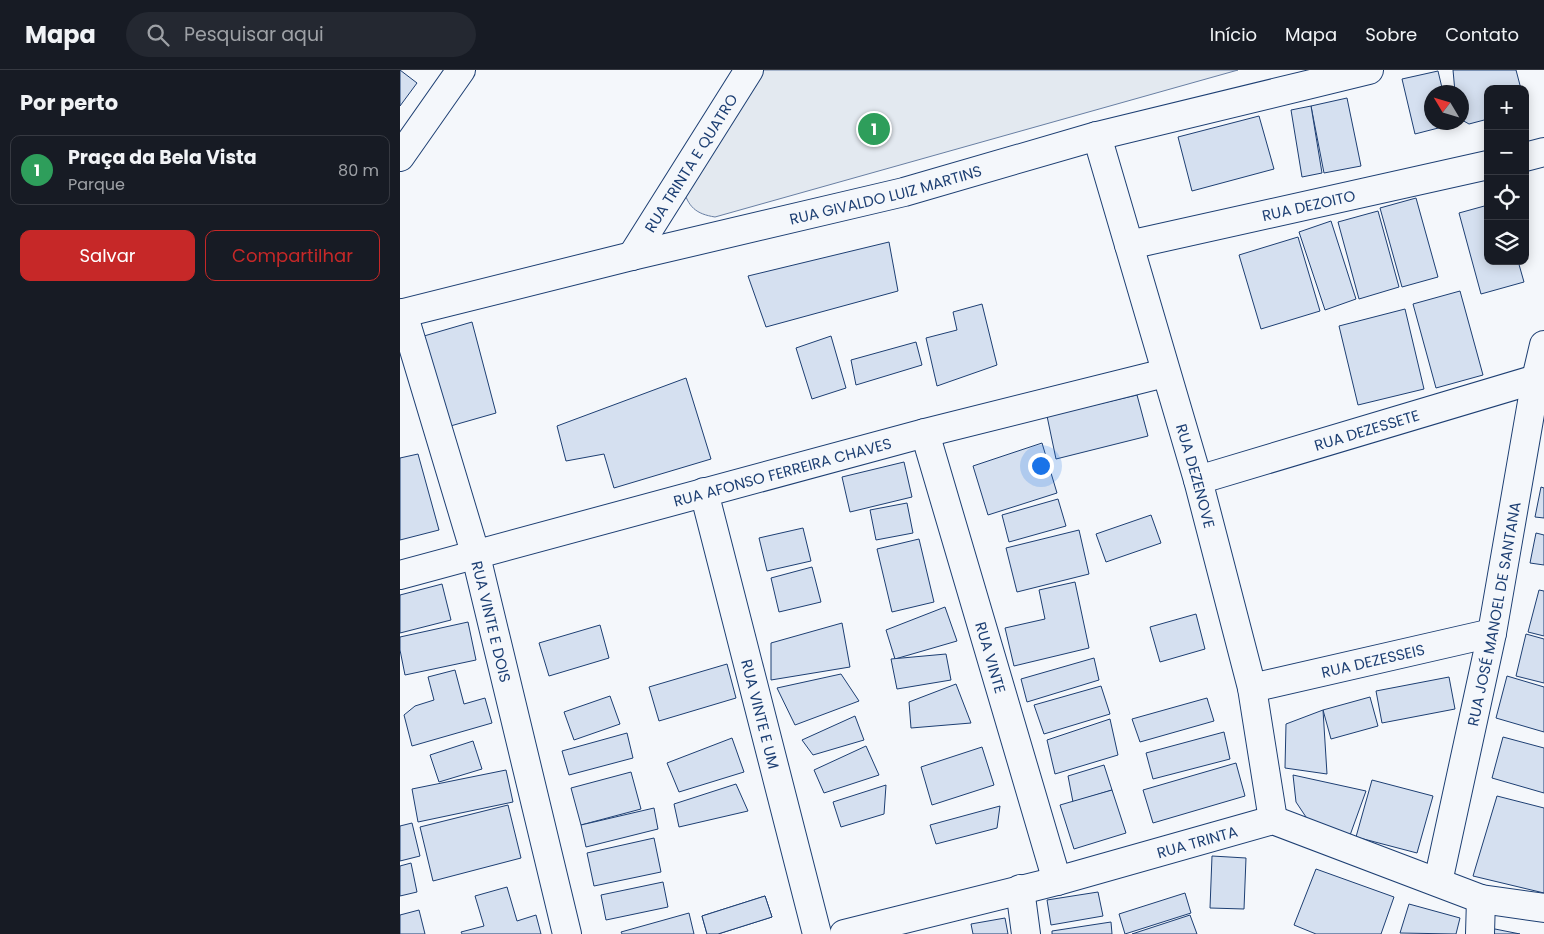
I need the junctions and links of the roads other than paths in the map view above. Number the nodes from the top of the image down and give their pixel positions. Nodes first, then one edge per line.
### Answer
1 (461, 70) edge
2 (749, 70) edge
3 (1369, 70) edge
4 (1097, 136) junction
5 (1544, 152) edge
6 (1529, 156) edge
7 (400, 157) edge
8 (1484, 166) edge
9 (1129, 245) junction
10 (632, 256) junction
11 (402, 314) edge
12 (1544, 344) edge
13 (1165, 373) junction
14 (1536, 379) junction
15 (925, 433) junction
16 (1198, 480) junction
17 (704, 492) junction
18 (476, 556) junction
19 (400, 575) edge
20 (1492, 633) junction
21 (1252, 688) junction
22 (1273, 820) junction
23 (1057, 881) junction
24 (1438, 882) junction
25 (1020, 889) junction
26 (1481, 898) junction
27 (1544, 908) edge
28 (567, 934) edge
29 (817, 934) edge
30 (844, 934) edge
31 (1026, 934) edge
32 (1480, 934) edge

1 - 7 street
2 - 10 street, RUA TRINTA E QUATRO
3 - 4 street, RUA GIVALDO LUIZ MARTINS
4 - 9 street, RUA DEZENOVE
4 - 10 street, RUA GIVALDO LUIZ MARTINS
5 - 6 street
8 - 9 street, RUA DEZOITO
9 - 13 street, RUA DEZENOVE
10 - 11 street, RUA GIVALDO LUIZ MARTINS
11 - 18 street, RUA VINTE E DOIS
12 - 14 street, RUA JOSÉ MANOEL DE SANTANA
13 - 15 street, RUA AFONSO FERREIRA CHAVES
13 - 16 street, RUA DEZENOVE
14 - 16 street, RUA DEZESSETE
14 - 20 street, RUA JOSÉ MANOEL DE SANTANA
15 - 17 street, RUA AFONSO FERREIRA CHAVES
15 - 23 street, RUA VINTE
16 - 21 street, RUA DEZENOVE
17 - 18 street, RUA AFONSO FERREIRA CHAVES
17 - 29 street, RUA VINTE E UM
18 - 19 street, RUA AFONSO FERREIRA CHAVES
18 - 28 street, RUA VINTE E DOIS
20 - 21 street, RUA DEZESSEIS
20 - 24 street, RUA JOSÉ MANOEL DE SANTANA
21 - 22 street, RUA DEZENOVE
22 - 23 street, RUA TRINTA
22 - 24 street
23 - 25 street, RUA TRINTA
24 - 26 street
25 - 30 street, RUA TRINTA
25 - 31 street
26 - 27 street
26 - 32 street

